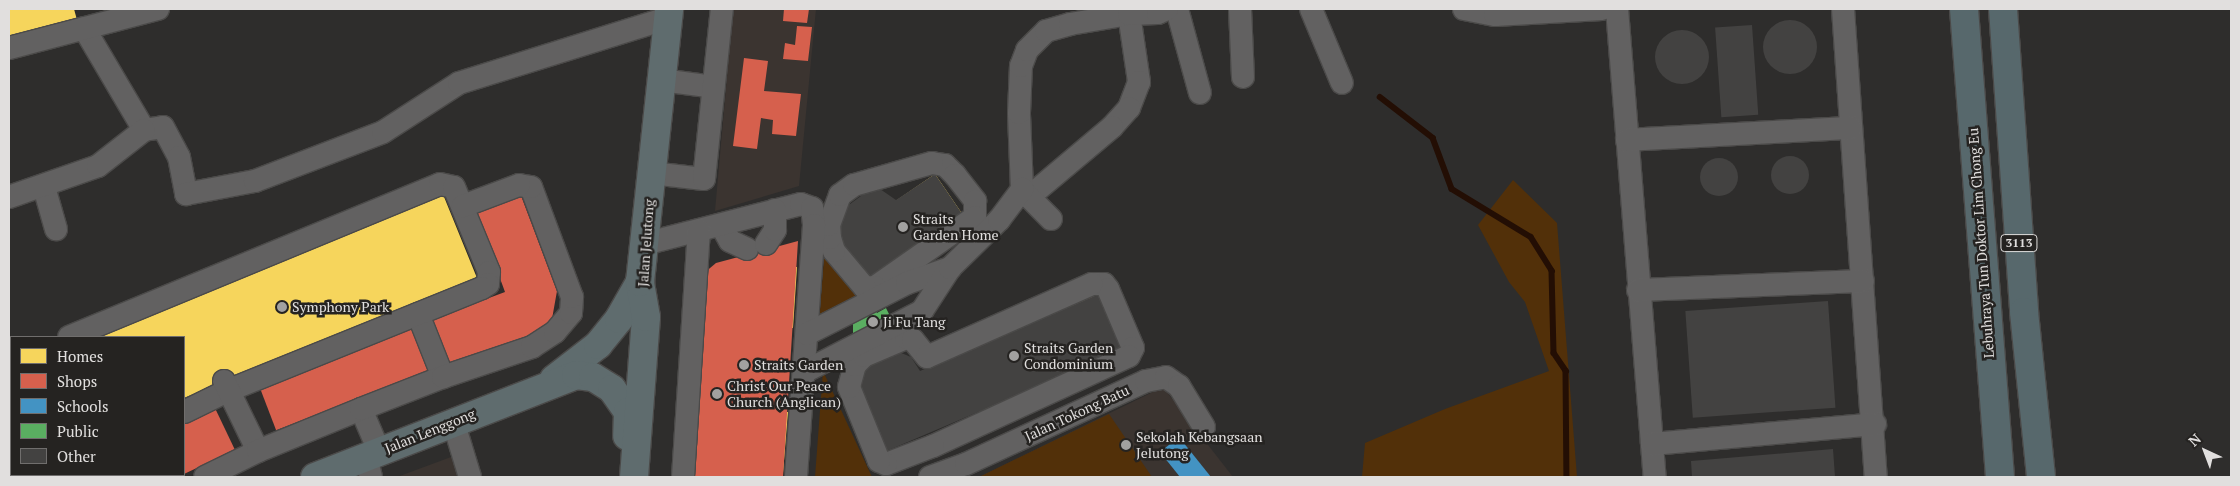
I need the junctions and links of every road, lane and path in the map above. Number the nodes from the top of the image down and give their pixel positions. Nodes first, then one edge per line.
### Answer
1 (158, 9) edge
2 (722, 9) edge
3 (1167, 9) edge
4 (1177, 9) edge
5 (1240, 9) edge
6 (1311, 9) edge
7 (1464, 9) edge
8 (1588, 9) edge
9 (1617, 9) edge
10 (1844, 9) edge
11 (1964, 9) edge
12 (2003, 9) edge
13 (668, 13) edge
14 (121, 14) edge
15 (1129, 14) junction
16 (84, 28) junction
17 (9, 48) edge
18 (1243, 78) dead end
19 (662, 80) junction
20 (1342, 83) dead end
21 (714, 87) junction
22 (1200, 93) dead end
23 (1851, 128) junction
24 (144, 130) junction
25 (1628, 140) junction
26 (651, 173) junction
27 (44, 187) junction
28 (1025, 193) junction
29 (9, 197) edge
30 (456, 203) junction
31 (775, 210) junction
32 (1052, 219) dead end
33 (721, 225) junction
34 (822, 225) junction
35 (56, 229) dead end
36 (699, 231) junction
37 (644, 244) junction
38 (950, 268) junction
39 (1863, 281) junction
40 (640, 282) junction
41 (1638, 290) junction
42 (418, 314) junction
43 (807, 334) junction
44 (71, 336) edge
45 (804, 372) junction
46 (443, 377) junction
47 (227, 386) junction
48 (545, 386) junction
49 (360, 409) junction
50 (185, 411) edge
51 (452, 421) junction
52 (1875, 424) junction
53 (1204, 428) dead end
54 (1652, 444) junction
55 (933, 446) junction
56 (258, 451) junction
57 (372, 462) edge
58 (937, 475) edge
59 (322, 476) edge
60 (205, 477) edge
61 (470, 477) edge
62 (624, 477) edge
63 (634, 477) edge
64 (682, 477) edge
65 (796, 477) edge
66 (1655, 477) edge
67 (1876, 477) edge
68 (2000, 477) edge
69 (2041, 477) edge

1 - 14 street
2 - 21 street
3 - 15 street
4 - 22 street
5 - 18 street
6 - 20 street
7 - 8 street
9 - 25 street
10 - 23 street
11 - 68 highway, Lebuhraya Tun Doktor Lim Chong Eu / 3113
12 - 69 highway, 3113
13 - 19 main road, Jalan Jelutong
13 - 24 street
14 - 16 street
15 - 28 street
15 - 28 street
16 - 17 street
16 - 24 street
19 - 21 street
19 - 26 main road, Jalan Jelutong
21 - 26 street
23 - 25 street
23 - 39 street
24 - 27 street
25 - 41 street
26 - 37 main road, Jalan Jelutong
27 - 29 street
27 - 35 street
28 - 32 street
28 - 38 street
30 - 42 street
30 - 44 street
30 - 46 street
31 - 33 street
31 - 33 street
31 - 34 street
33 - 36 street
34 - 34 street
34 - 43 street
36 - 37 street
36 - 64 street
37 - 40 main road, Jalan Jelutong
38 - 43 street
38 - 45 street
39 - 41 street
39 - 52 street
40 - 48 main road, Jalan Lenggong
40 - 63 main road, Jalan Jelutong
41 - 54 street
42 - 46 street
42 - 47 street
43 - 45 street
45 - 65 street
46 - 49 street
47 - 50 street
47 - 56 street
48 - 51 main road, Jalan Lenggong
48 - 62 main road, Jalan Lenggong
49 - 56 street
49 - 57 street
51 - 57 main road, Jalan Lenggong
51 - 61 street
52 - 54 street
52 - 67 street
53 - 58 street, Jalan Tokong Batu
54 - 66 street
55 - 55 street
55 - 58 street
56 - 60 street
57 - 59 main road, Jalan Lenggong

